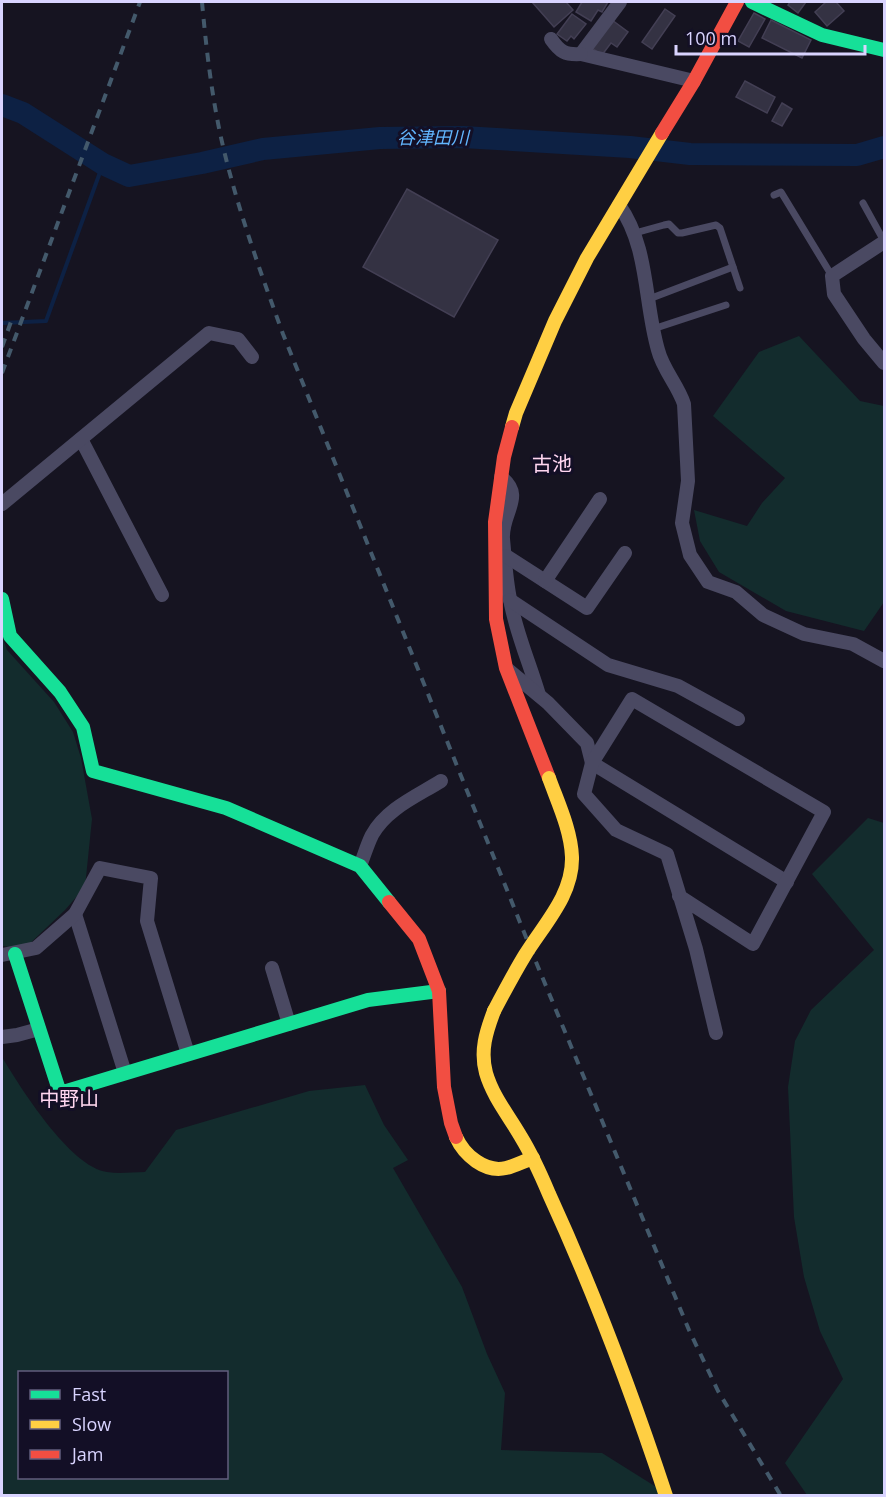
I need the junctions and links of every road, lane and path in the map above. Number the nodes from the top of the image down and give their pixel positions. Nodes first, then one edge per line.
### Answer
1 (620, 2) edge
2 (737, 2) edge
3 (752, 2) edge
4 (551, 39) dead end
5 (885, 50) edge
6 (581, 54) junction
7 (694, 81) junction
8 (774, 195) dead end
9 (622, 201) junction
10 (863, 202) dead end
11 (635, 233) junction
12 (885, 241) edge
13 (733, 267) junction
14 (832, 276) junction
15 (740, 288) dead end
16 (647, 300) junction
17 (726, 305) dead end
18 (653, 329) junction
19 (252, 357) dead end
20 (885, 363) edge
21 (81, 439) junction
22 (501, 477) junction
23 (600, 499) dead end
24 (2, 504) edge
25 (625, 553) dead end
26 (506, 556) junction
27 (545, 581) junction
28 (162, 595) dead end
29 (2, 599) edge
30 (510, 600) junction
31 (884, 660) edge
32 (506, 668) junction
33 (539, 695) junction
34 (738, 719) dead end
35 (592, 764) junction
36 (441, 781) dead end
37 (360, 866) junction
38 (786, 882) junction
39 (679, 896) junction
40 (75, 914) junction
41 (8, 955) edge
42 (272, 968) dead end
43 (439, 991) junction
44 (289, 1024) junction
45 (39, 1029) junction
46 (716, 1033) dead end
47 (2, 1036) edge
48 (188, 1054) junction
49 (125, 1073) junction
50 (533, 1158) junction
51 (666, 1496) edge

1 - 6 street
2 - 7 street
3 - 5 street
4 - 6 street
6 - 7 street
7 - 9 street
8 - 14 lane
9 - 11 street
9 - 22 street
10 - 12 lane
11 - 13 lane
11 - 16 street
12 - 14 street
13 - 15 lane
13 - 16 lane
14 - 20 street
16 - 18 street
17 - 18 lane
18 - 31 street
19 - 21 street
21 - 24 street
21 - 28 street
22 - 26 street
22 - 32 street
23 - 27 street
25 - 27 street
26 - 27 street
26 - 30 street
29 - 37 street
30 - 33 street
30 - 34 street
32 - 33 street
32 - 50 street, bridge
33 - 35 street
35 - 38 street
35 - 38 street
35 - 39 street
36 - 37 street
37 - 43 street
38 - 39 street
39 - 46 street
40 - 41 street
40 - 48 street
40 - 49 street
41 - 45 street
42 - 44 street
43 - 44 street
43 - 50 street
44 - 48 street
45 - 47 street
45 - 49 street
48 - 49 street
50 - 51 street

